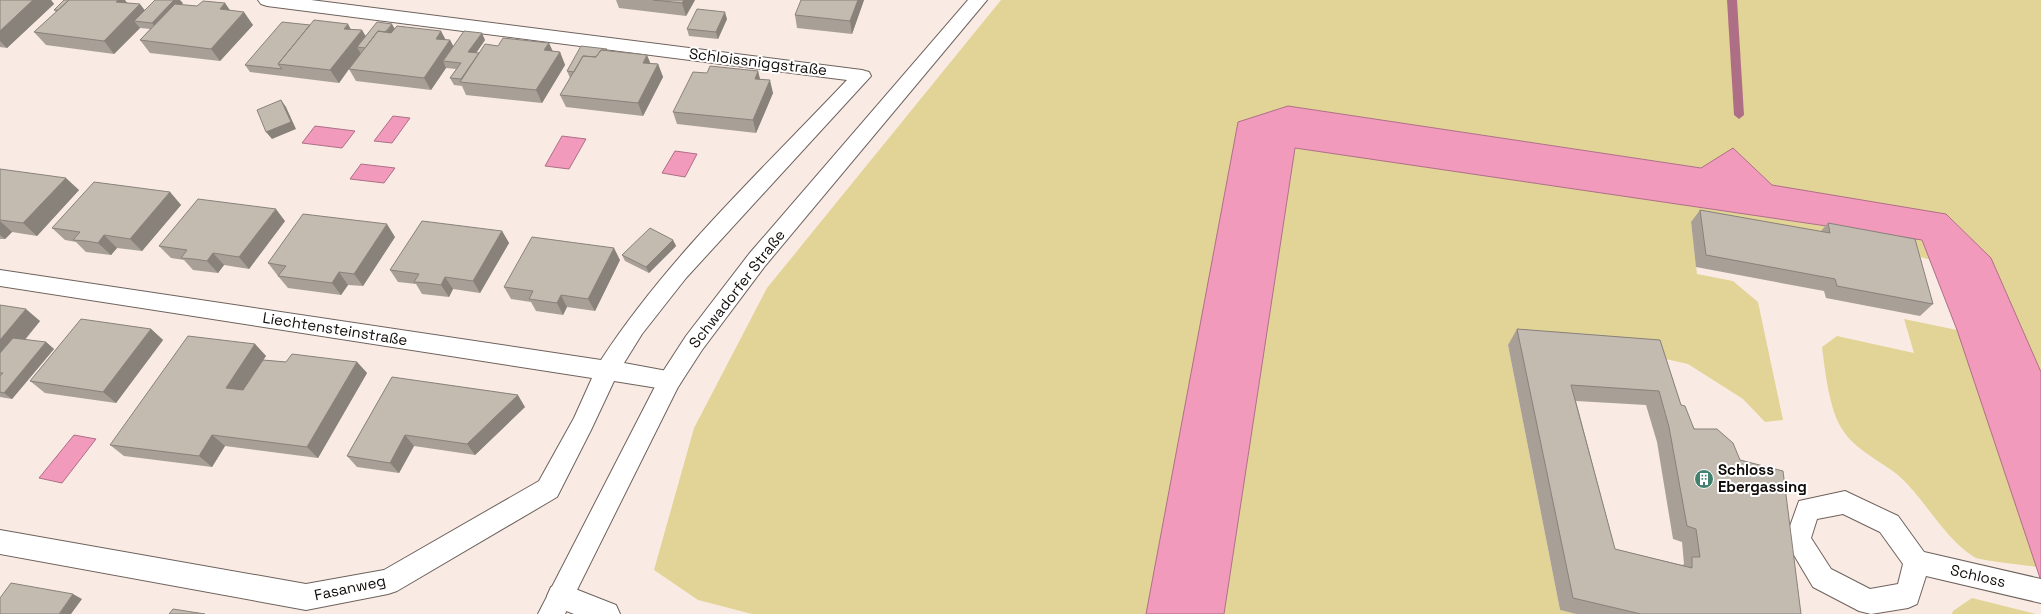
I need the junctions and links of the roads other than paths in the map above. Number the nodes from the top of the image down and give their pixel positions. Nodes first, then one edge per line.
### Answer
1 (267, 0) edge
2 (978, 0) edge
3 (0, 278) edge
4 (607, 370) junction
5 (670, 380) junction
6 (0, 542) edge
7 (1916, 562) junction
8 (2041, 591) edge
9 (556, 605) edge
10 (607, 614) edge

1 - 4 street, Schloissniggstraße
2 - 5 street, Schwadorfer Straße
3 - 4 street, Liechtensteinstraße
4 - 5 street, Liechtensteinstraße
4 - 6 street, Fasanweg
5 - 9 street, Schwadorfer Straße
7 - 7 street
7 - 8 street, Schloss
9 - 10 street

